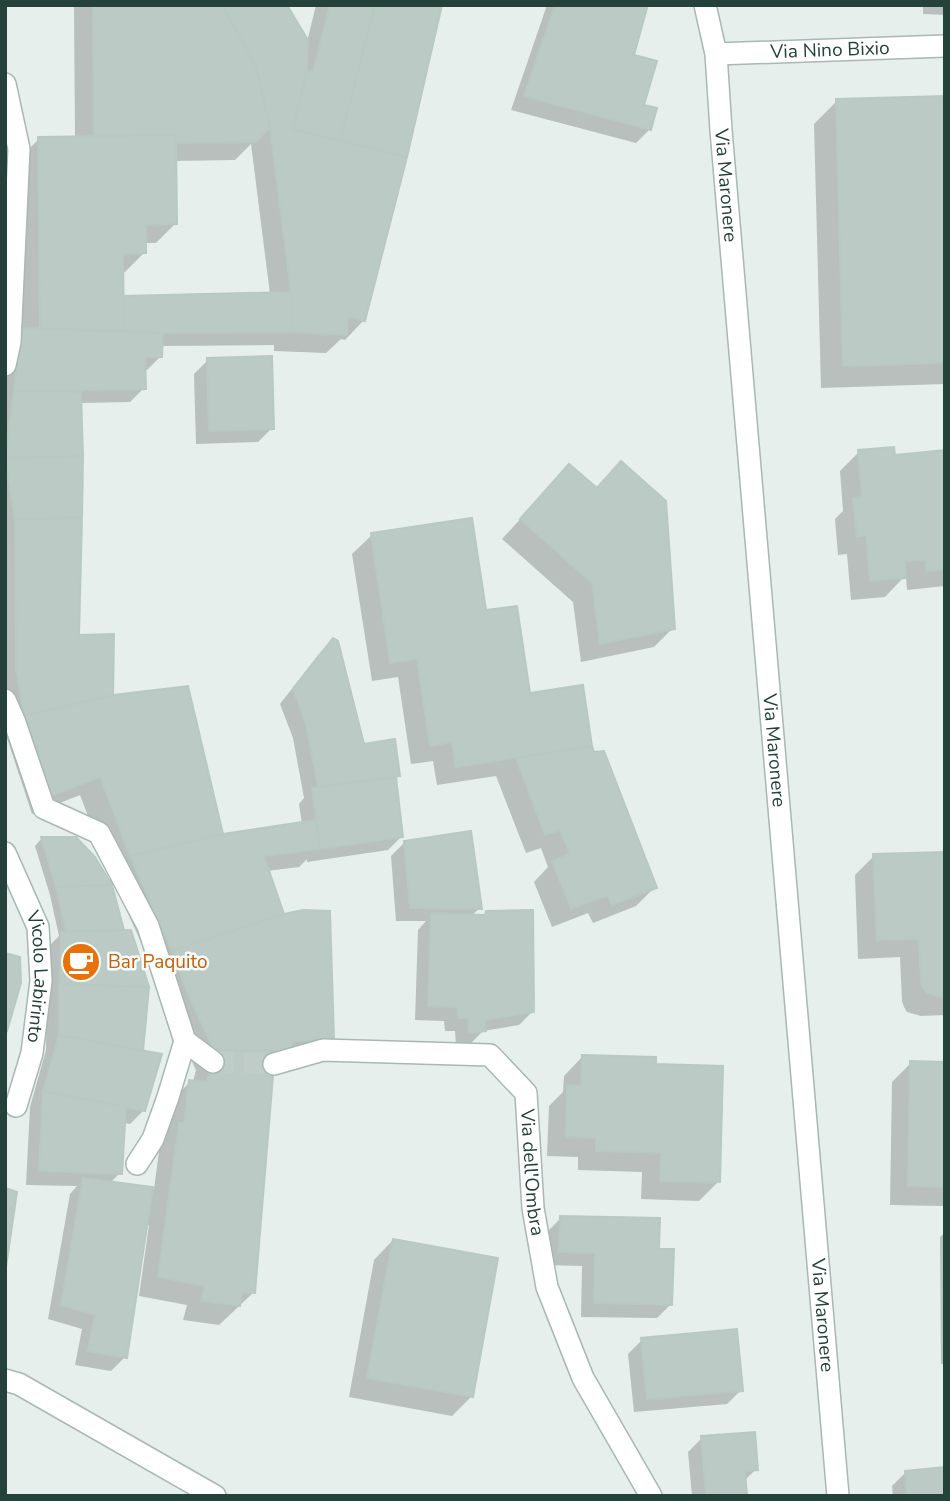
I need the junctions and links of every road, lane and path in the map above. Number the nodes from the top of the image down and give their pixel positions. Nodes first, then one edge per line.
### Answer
1 (705, 5) edge
2 (945, 46) edge
3 (716, 54) junction
4 (5, 84) edge
5 (5, 365) edge
6 (5, 700) edge
7 (5, 853) edge
8 (185, 1041) junction
9 (213, 1062) tunnel mouth
10 (274, 1064) tunnel mouth
11 (11, 1098) edge
12 (137, 1164) dead end
13 (10, 1388) edge
14 (215, 1496) edge
15 (651, 1496) edge
16 (838, 1496) edge

1 - 3 street, Via Maronere
2 - 3 street, Via Nino Bixio
3 - 16 street, Via Maronere
4 - 5 street
6 - 8 street
7 - 11 street, Vicolo Labirinto
8 - 9 street
8 - 12 street
10 - 15 street, Via dell'Ombra
13 - 14 street

